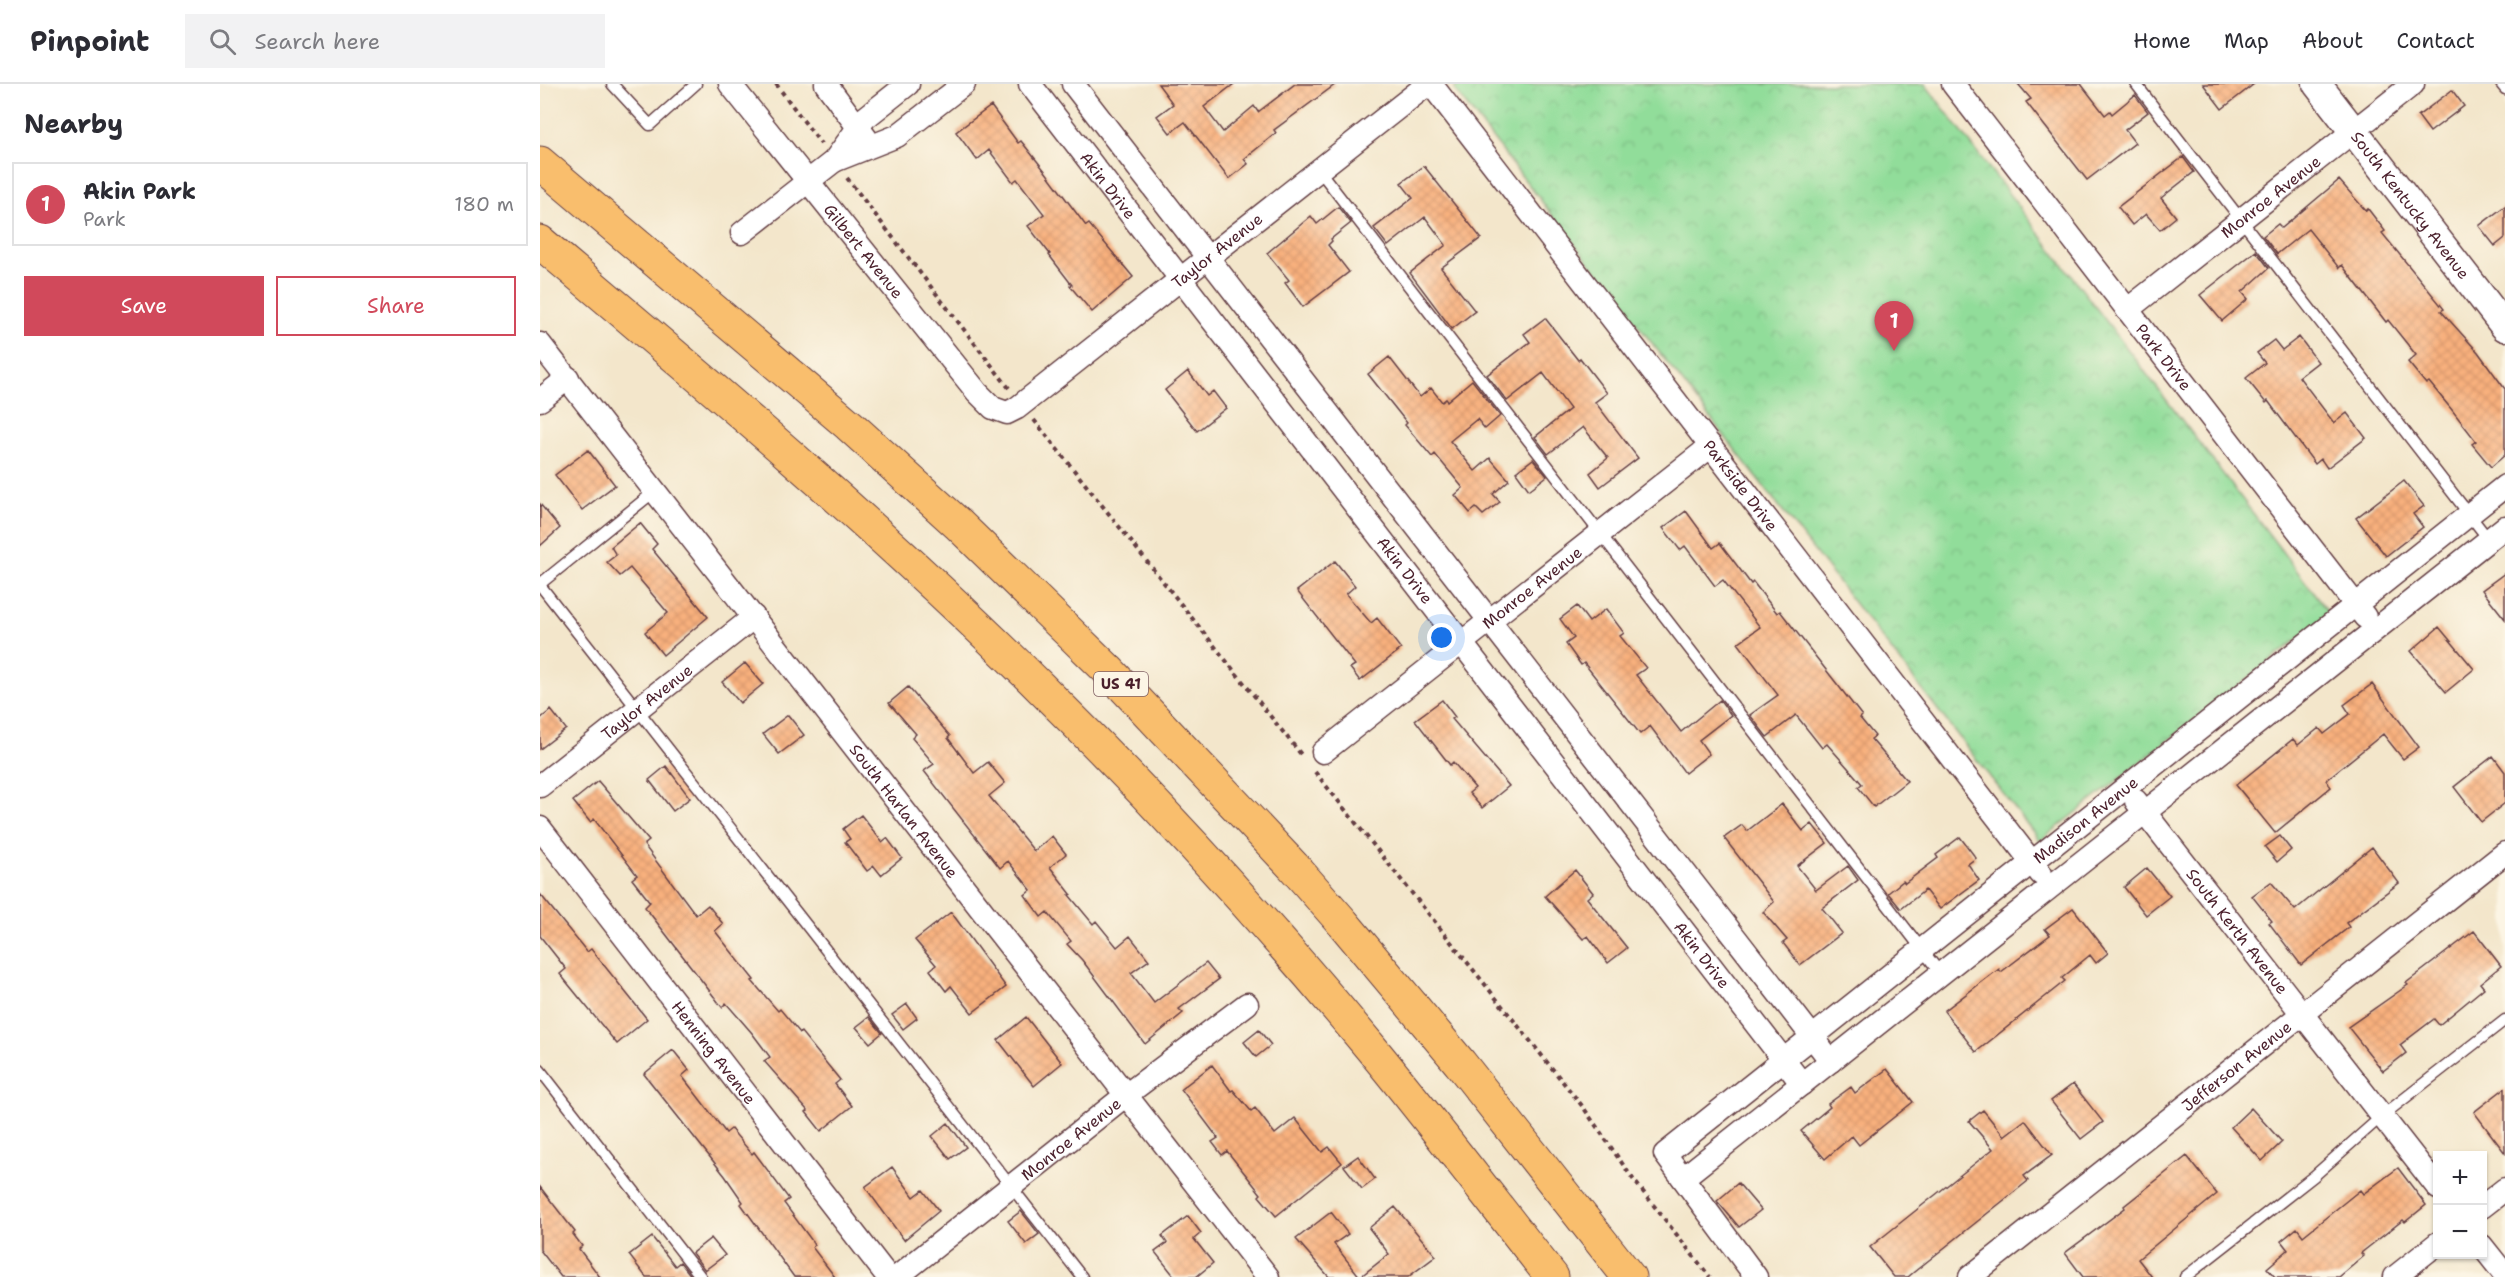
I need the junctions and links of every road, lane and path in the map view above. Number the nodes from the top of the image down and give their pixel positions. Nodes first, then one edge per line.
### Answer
1 (612, 84) edge
2 (696, 84) edge
3 (730, 84) edge
4 (776, 84) edge
5 (826, 84) edge
6 (908, 84) edge
7 (964, 84) edge
8 (1030, 84) edge
9 (1073, 84) edge
10 (1429, 84) edge
11 (1953, 84) edge
12 (2136, 84) edge
13 (2317, 84) edge
14 (2413, 84) edge
15 (2501, 84) edge
16 (2505, 89) edge
17 (857, 128) junction
18 (2353, 131) junction
19 (872, 147) junction
20 (834, 161) junction
21 (540, 163) edge
22 (1319, 170) junction
23 (807, 183) junction
24 (2241, 220) junction
25 (742, 233) dead end
26 (540, 242) edge
27 (1208, 258) junction
28 (1180, 279) junction
29 (2127, 310) junction
30 (2505, 327) edge
31 (540, 344) edge
32 (568, 378) junction
33 (1011, 390) dead end
34 (540, 400) edge
35 (1002, 413) joint
36 (1035, 421) dead end
37 (1711, 446) junction
38 (2505, 486) edge
39 (655, 491) junction
40 (2470, 514) junction
41 (1600, 533) junction
42 (2497, 533) edge
43 (540, 584) edge
44 (2355, 605) junction
45 (754, 617) junction
46 (1490, 621) junction
47 (2374, 630) junction
48 (1462, 643) junction
49 (638, 709) junction
50 (1323, 752) dead end
51 (540, 786) edge
52 (2126, 788) junction
53 (2145, 812) junction
54 (540, 828) edge
55 (2505, 853) edge
56 (2032, 863) junction
57 (2051, 887) junction
58 (1922, 949) junction
59 (1941, 974) junction
60 (1247, 1004) dead end
61 (2302, 1014) junction
62 (2505, 1020) edge
63 (1812, 1037) junction
64 (1783, 1060) junction
65 (1831, 1061) junction
66 (540, 1070) edge
67 (1802, 1084) junction
68 (1126, 1095) junction
69 (2382, 1116) junction
70 (1683, 1178) junction
71 (2433, 1182) edge
72 (1012, 1186) junction
73 (2505, 1189) edge
74 (2485, 1205) edge
75 (2433, 1247) edge
76 (2487, 1252) edge
77 (2505, 1275) edge
78 (700, 1277) edge
79 (888, 1277) edge
80 (897, 1277) edge
81 (1082, 1277) edge
82 (1268, 1277) edge
83 (1552, 1277) edge
84 (1629, 1277) edge
85 (1710, 1277) edge
86 (1756, 1277) edge
87 (1970, 1277) edge
88 (2185, 1277) edge
89 (2395, 1277) edge

1 - 2 lane
3 - 23 street, Gilbert Avenue
4 - 20 path
5 - 17 street
6 - 17 street
7 - 19 street
8 - 28 street, Akin Drive
9 - 27 street, Akin Drive
10 - 22 street, Taylor Avenue
10 - 37 street, Parkside Drive
11 - 29 street, Park Drive
12 - 24 lane
13 - 18 street, South Kentucky Avenue
14 - 18 street, Monroe Avenue
15 - 16 lane
17 - 19 street
17 - 20 street
18 - 24 street, Monroe Avenue
18 - 30 street, South Kentucky Avenue
19 - 20 street
20 - 23 street
20 - 33 path
21 - 84 highway, US 41
22 - 27 street, Taylor Avenue
22 - 41 lane
23 - 25 street
23 - 35 street, Gilbert Avenue
24 - 29 street, Monroe Avenue
24 - 40 lane
26 - 83 highway
27 - 28 street, Taylor Avenue
27 - 46 street, Akin Drive
28 - 35 street, Taylor Avenue
28 - 48 street, Akin Drive
29 - 44 street, Park Drive
31 - 32 street, South Harlan Avenue
32 - 34 street
32 - 39 street, South Harlan Avenue
36 - 85 path
37 - 41 street, Monroe Avenue
37 - 56 street, Parkside Drive
38 - 40 street, Madison Avenue
39 - 43 lane
39 - 45 street, South Harlan Avenue
40 - 42 lane
40 - 44 street, Madison Avenue
41 - 46 street, Monroe Avenue
41 - 58 lane
42 - 47 street, Madison Avenue
43 - 49 lane
44 - 47 street, Park Drive
44 - 52 street, Madison Avenue
45 - 49 street, Taylor Avenue
45 - 68 street, South Harlan Avenue
46 - 48 street, Monroe Avenue
46 - 63 street, Akin Drive
47 - 53 street, Madison Avenue
48 - 50 street, Monroe Avenue
48 - 64 street, Akin Drive
49 - 51 street, Taylor Avenue
49 - 72 lane
52 - 53 street, South Kerth Avenue
52 - 56 street, Madison Avenue
53 - 57 street, Madison Avenue
53 - 61 street, South Kerth Avenue
54 - 79 street, Henning Avenue
55 - 61 street, Jefferson Avenue
56 - 57 street, Parkside Drive
56 - 58 street, Madison Avenue
57 - 59 street, Madison Avenue
58 - 59 lane
58 - 63 street, Madison Avenue
59 - 65 street, Madison Avenue
60 - 68 street, Monroe Avenue
61 - 69 street, South Kerth Avenue
61 - 87 street, Jefferson Avenue
62 - 69 lane
63 - 64 street, Madison Avenue
63 - 65 street, Akin Drive
64 - 67 street, Akin Drive
64 - 70 street, Madison Avenue
65 - 67 street, Madison Avenue
66 - 78 lane
67 - 70 street, Madison Avenue
68 - 72 street, Monroe Avenue
68 - 82 street, South Harlan Avenue
69 - 71 street, South Kerth Avenue
69 - 88 lane
70 - 86 street
72 - 80 street, Monroe Avenue
72 - 81 lane
73 - 74 street
75 - 89 street
76 - 77 street

